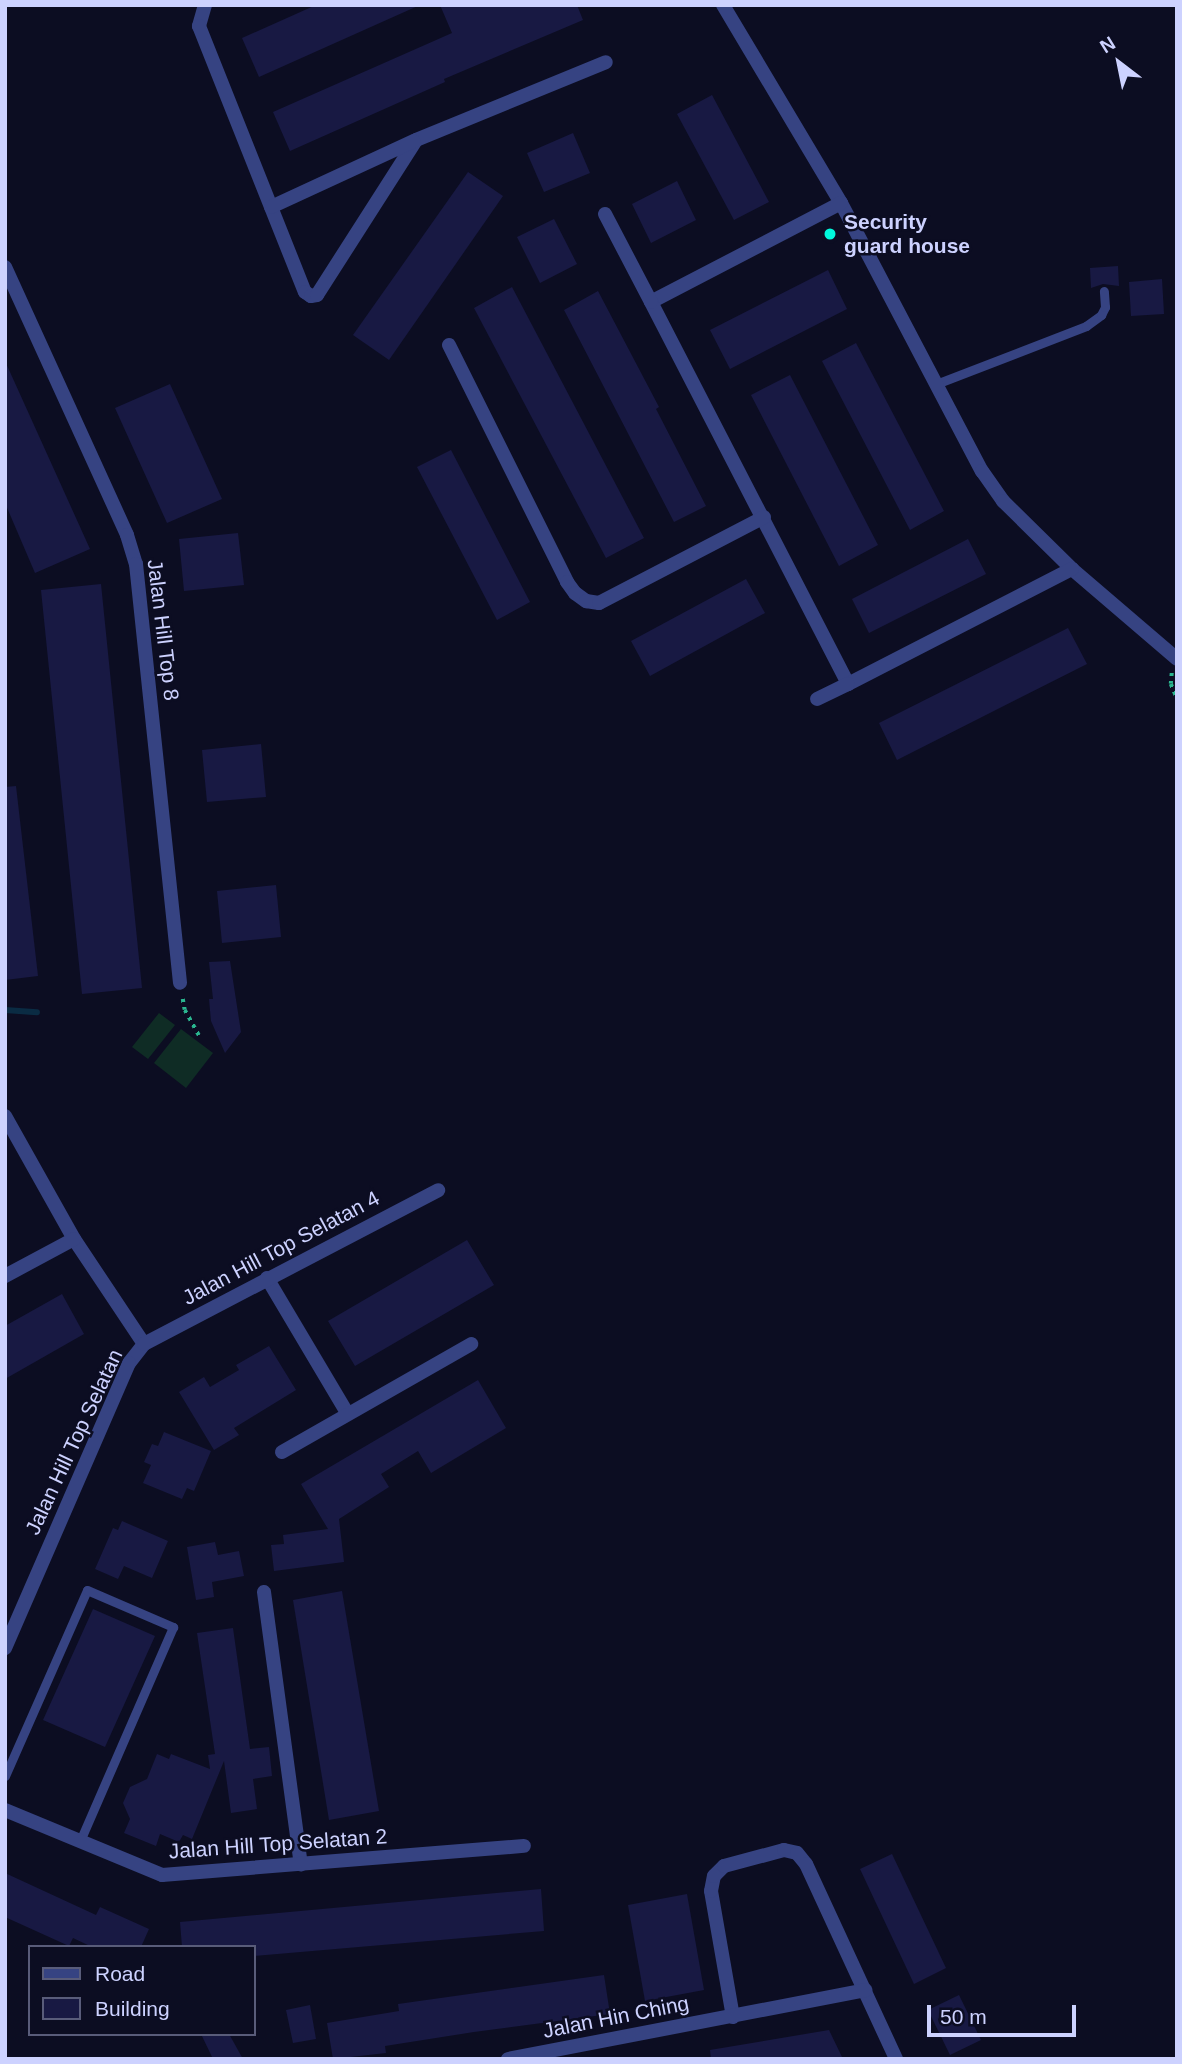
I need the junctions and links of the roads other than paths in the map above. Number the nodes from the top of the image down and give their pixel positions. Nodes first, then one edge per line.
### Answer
1 (205, 5) edge
2 (723, 5) edge
3 (606, 62) dead end
4 (416, 140) junction
5 (841, 203) junction
6 (271, 206) junction
7 (605, 214) dead end
8 (5, 267) edge
9 (1104, 291) dead end
10 (651, 302) junction
11 (449, 345) dead end
12 (936, 384) junction
13 (764, 517) junction
14 (1072, 569) junction
15 (1174, 665) edge
16 (848, 684) junction
17 (817, 699) dead end
18 (180, 983) road end
19 (5, 1116) edge
20 (438, 1190) dead end
21 (74, 1239) junction
22 (5, 1276) edge
23 (267, 1278) junction
24 (144, 1344) junction
25 (471, 1344) dead end
26 (346, 1413) junction
27 (282, 1452) dead end
28 (264, 1592) dead end
29 (5, 1648) edge
30 (5, 1776) edge
31 (5, 1810) edge
32 (80, 1841) junction
33 (524, 1846) dead end
34 (301, 1864) junction
35 (865, 1990) junction
36 (733, 2017) junction
37 (508, 2059) edge
38 (896, 2059) edge

1 - 6 street
2 - 5 street
3 - 4 street
4 - 6 street
4 - 6 street
5 - 10 street
5 - 12 street
7 - 10 street
8 - 18 street, Jalan Hill Top 8
9 - 12 lane
10 - 13 street
11 - 13 street
12 - 14 street
13 - 16 street
14 - 15 street
14 - 16 street
16 - 17 street
19 - 21 street, Jalan Hill Top Selatan
20 - 23 street, Jalan Hill Top Selatan 4
21 - 22 street
21 - 24 street, Jalan Hill Top Selatan
23 - 24 street, Jalan Hill Top Selatan 4
23 - 26 street
24 - 29 street, Jalan Hill Top Selatan
25 - 26 street
26 - 27 street
28 - 34 street
30 - 32 lane
31 - 32 street, Jalan Hill Top Selatan 2
32 - 34 street, Jalan Hill Top Selatan 2
33 - 34 street, Jalan Hill Top Selatan 2
35 - 36 street, Jalan Hin Ching
35 - 36 street
35 - 38 street
36 - 37 street, Jalan Hin Ching

